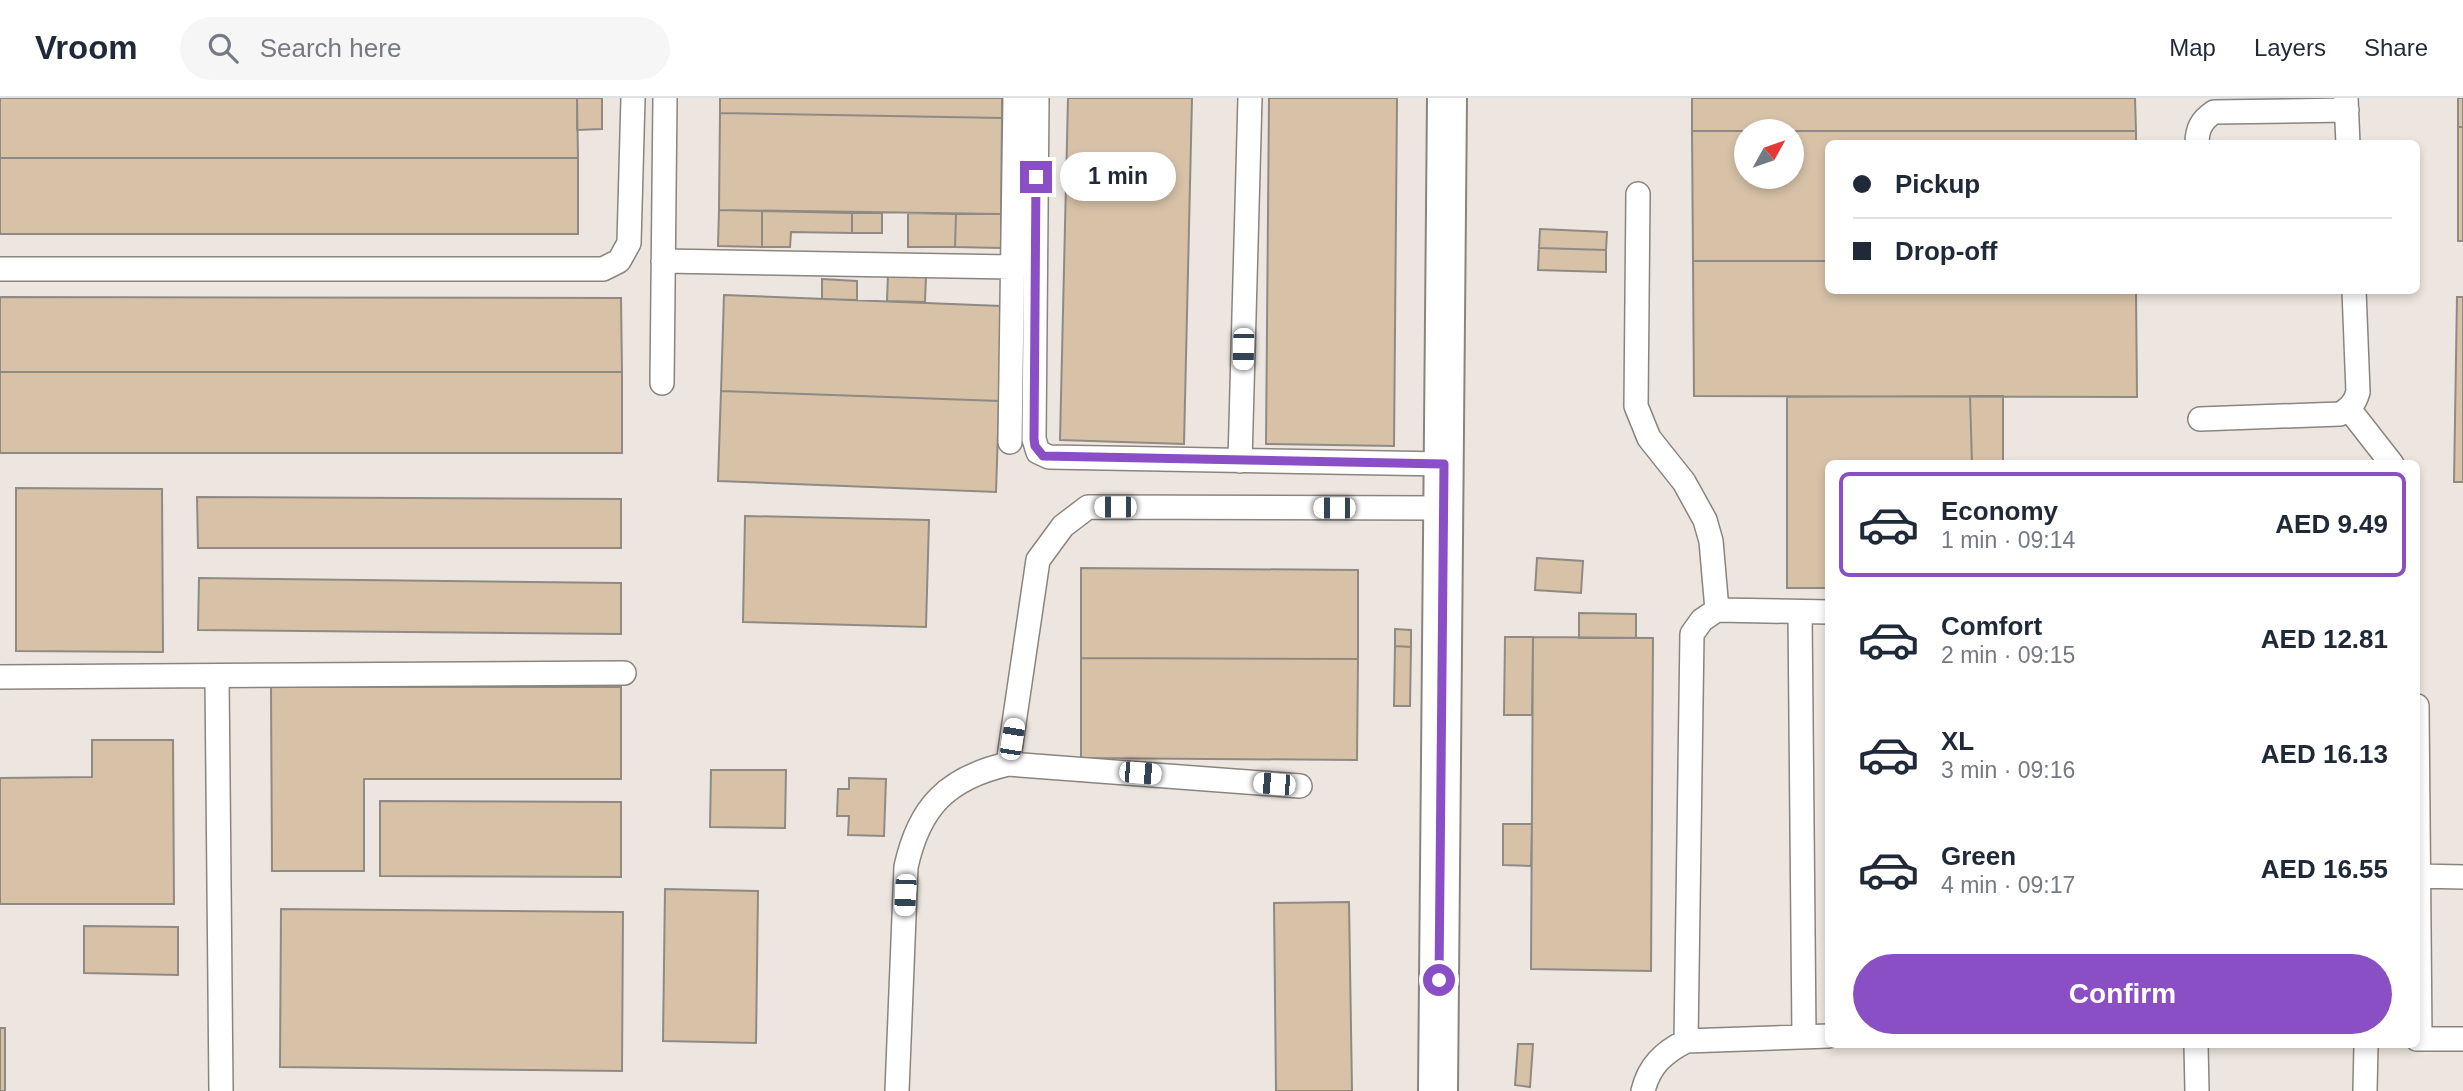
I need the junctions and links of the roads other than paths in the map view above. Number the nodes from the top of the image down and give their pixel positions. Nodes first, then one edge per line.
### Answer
1 (633, 98) edge
2 (665, 98) edge
3 (1015, 98) edge
4 (1037, 98) edge
5 (1250, 98) edge
6 (1447, 98) edge
7 (2346, 104) edge
8 (2197, 140) edge
9 (2348, 140) edge
10 (1638, 194) dead end
11 (663, 261) junction
12 (1013, 267) junction
13 (0, 269) edge
14 (2354, 294) edge
15 (662, 383) dead end
16 (2349, 409) junction
17 (2200, 419) dead end
18 (1010, 442) dead end
19 (2389, 460) edge
20 (1240, 461) junction
21 (1444, 464) junction
22 (1443, 508) junction
23 (1717, 610) junction
24 (1800, 612) junction
25 (1825, 612) edge
26 (624, 673) dead end
27 (0, 677) edge
28 (217, 677) junction
29 (1008, 764) junction
30 (1300, 786) dead end
31 (2420, 865) edge
32 (2463, 877) edge
33 (1825, 1036) edge
34 (1804, 1037) junction
35 (2420, 1039) edge
36 (2463, 1040) edge
37 (1686, 1041) junction
38 (2196, 1048) edge
39 (2366, 1048) edge
40 (221, 1091) edge
41 (897, 1091) edge
42 (1438, 1091) edge
43 (1643, 1091) edge
44 (2197, 1091) edge
45 (2365, 1091) edge

1 - 13 lane
2 - 11 lane
3 - 12 lane
4 - 20 lane
5 - 20 lane
6 - 21 street
7 - 8 lane
7 - 9 lane
10 - 23 lane
11 - 12 lane
11 - 15 lane
12 - 18 lane
14 - 16 lane
16 - 17 lane
16 - 19 lane
20 - 21 lane
21 - 22 street
22 - 29 lane
22 - 42 street
23 - 24 lane
23 - 37 lane
24 - 25 lane
24 - 34 lane
26 - 28 lane
27 - 28 lane
28 - 40 lane
29 - 30 lane
29 - 41 lane
31 - 32 lane
33 - 34 lane
34 - 37 lane
35 - 36 lane
37 - 43 lane
38 - 44 lane
39 - 45 lane

